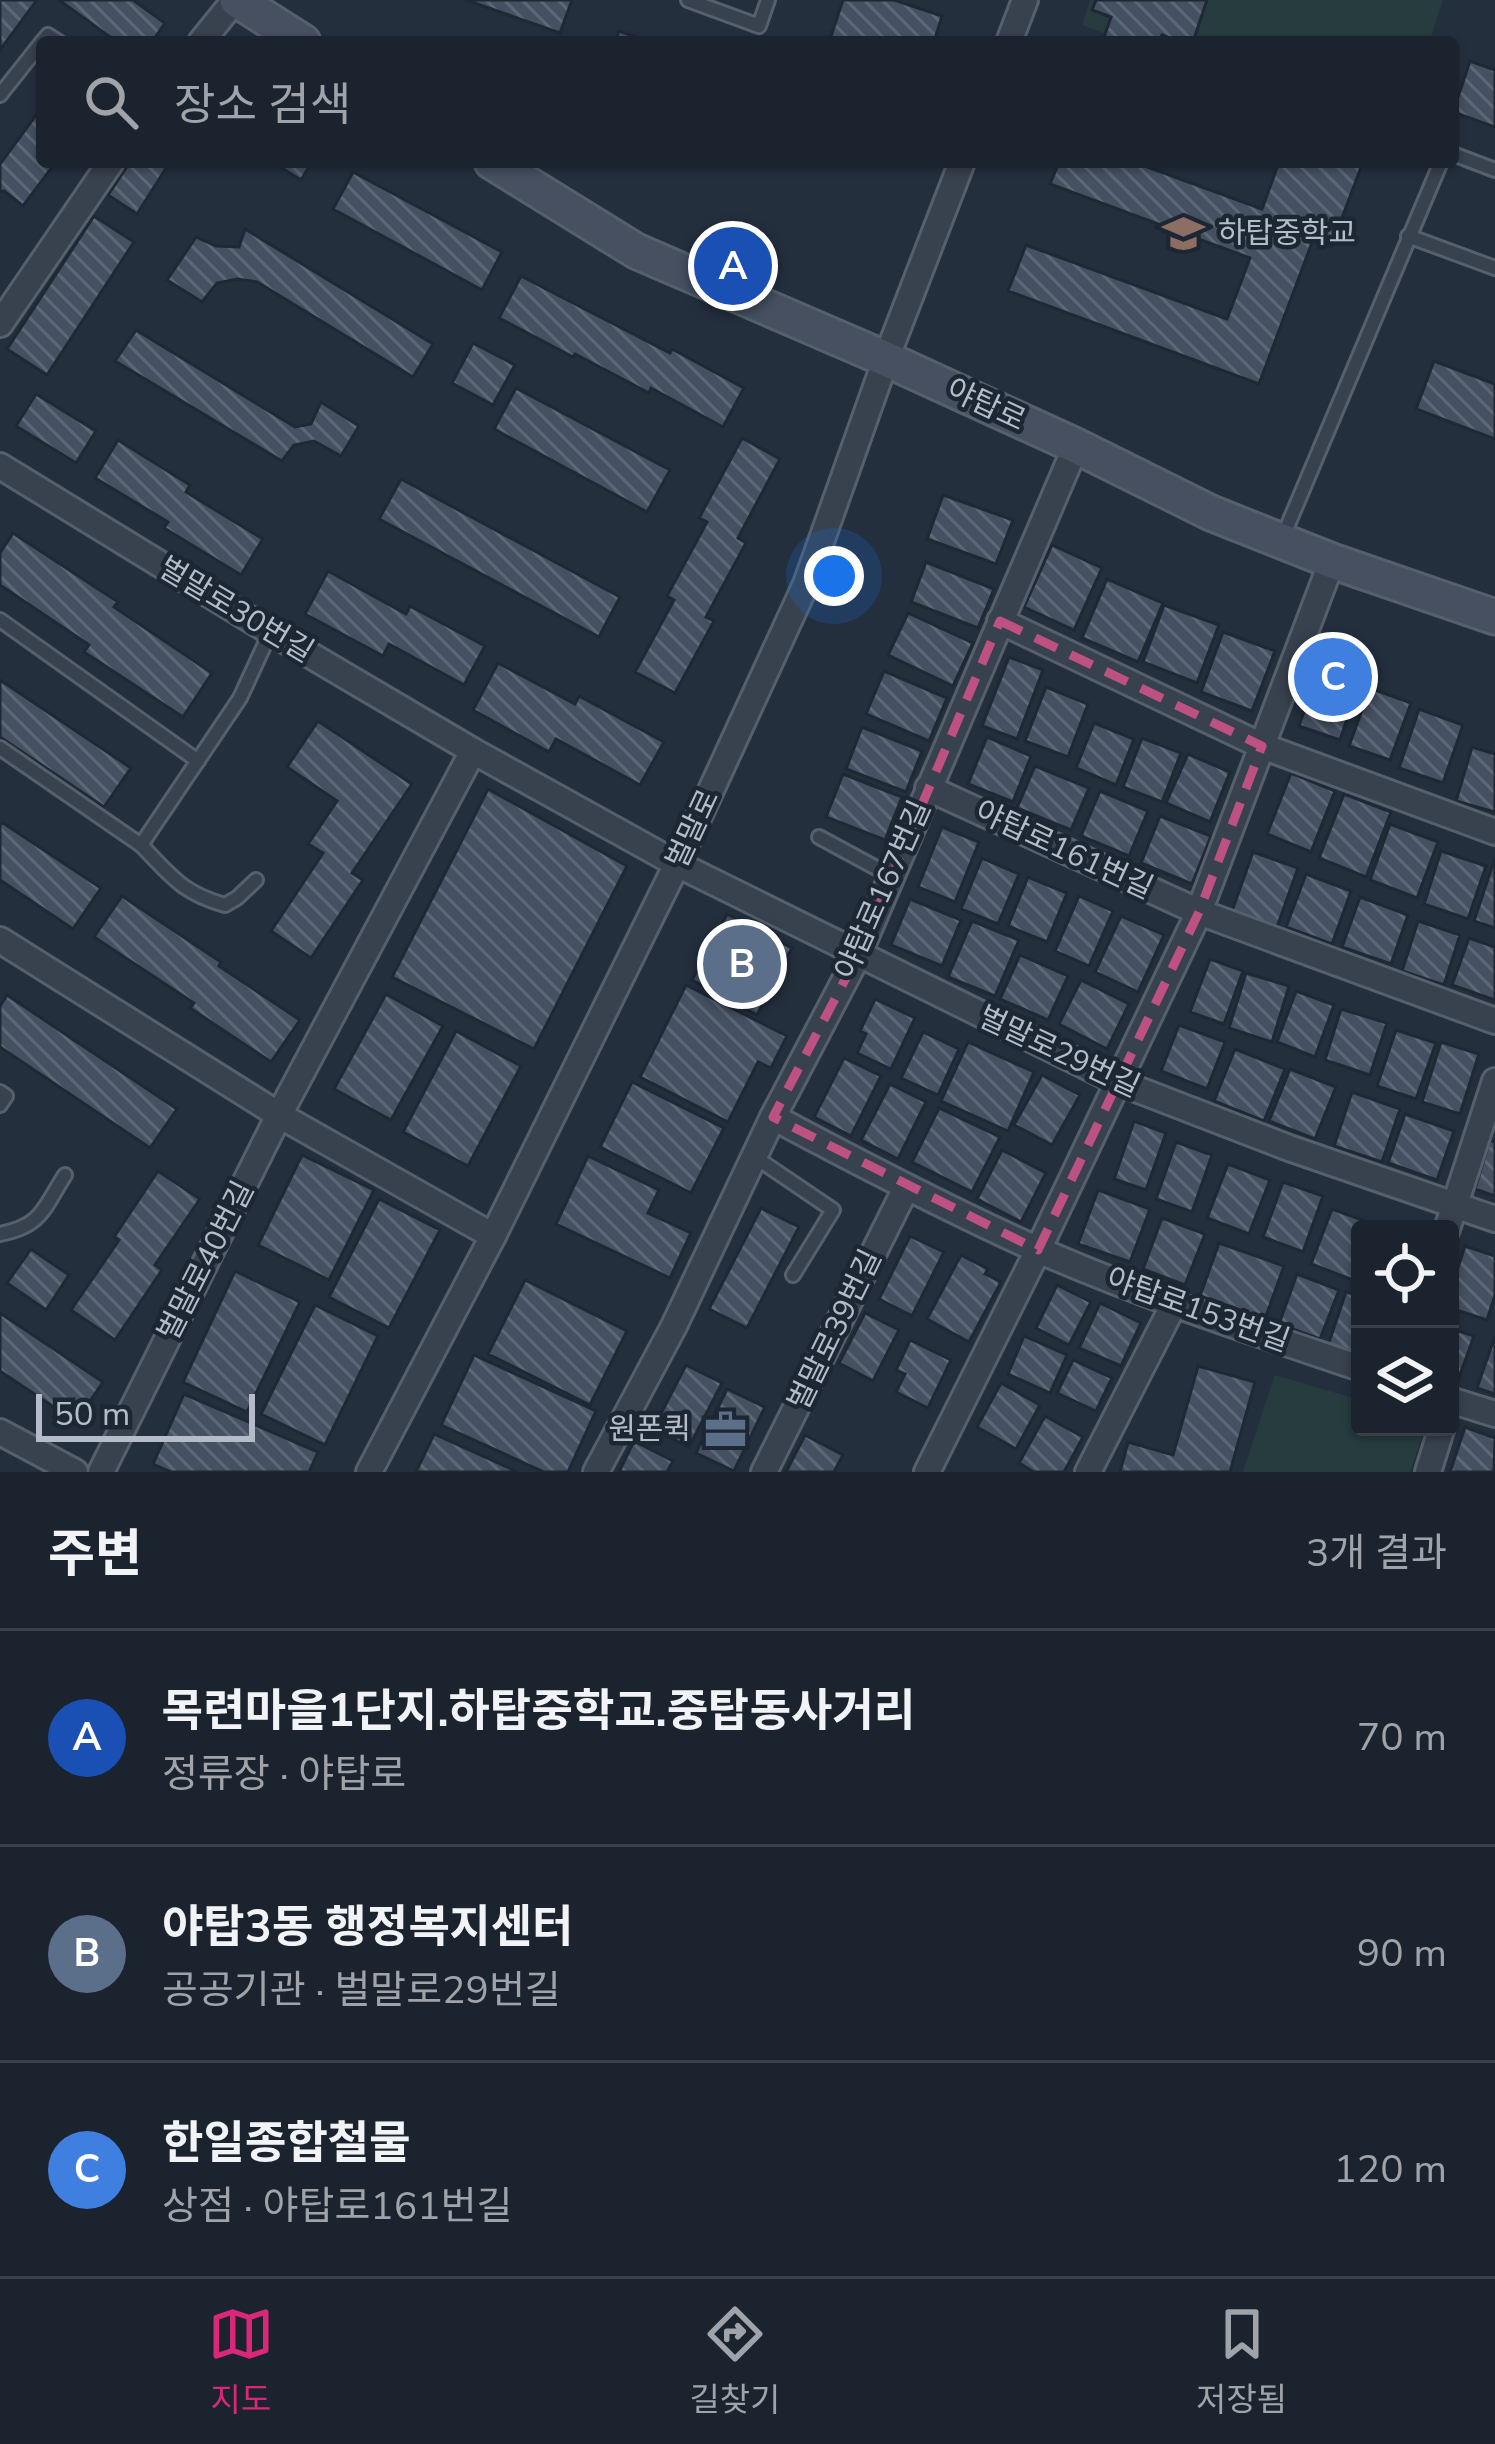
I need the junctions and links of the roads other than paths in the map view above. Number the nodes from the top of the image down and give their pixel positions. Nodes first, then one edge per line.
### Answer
1 (236, 0) edge
2 (688, 0) edge
3 (768, 0) edge
4 (1025, 0) edge
5 (206, 36) edge
6 (293, 36) edge
7 (1011, 36) edge
8 (36, 50) edge
9 (0, 95) edge
10 (1459, 156) edge
11 (107, 168) edge
12 (501, 168) edge
13 (960, 168) edge
14 (1438, 168) edge
15 (1495, 170) edge
16 (1408, 236) junction
17 (1495, 268) edge
18 (0, 323) edge
19 (886, 358) junction
20 (1076, 446) junction
21 (0, 466) edge
22 (1282, 540) junction
23 (1332, 561) junction
24 (1495, 617) edge
25 (0, 620) edge
26 (1000, 621) junction
27 (271, 632) junction
28 (1262, 746) junction
29 (0, 748) edge
30 (473, 751) junction
31 (198, 761) junction
32 (928, 788) junction
33 (1495, 832) edge
34 (819, 837) dead end
35 (141, 845) junction
36 (677, 864) junction
37 (891, 877) junction
38 (256, 880) dead end
39 (1199, 912) junction
40 (0, 940) edge
41 (858, 955) junction
42 (1495, 1021) edge
43 (1495, 1081) edge
44 (1118, 1082) junction
45 (0, 1092) edge
46 (0, 1106) edge
47 (279, 1115) junction
48 (773, 1117) junction
49 (754, 1157) junction
50 (65, 1175) dead end
51 (906, 1188) junction
52 (1451, 1217) edge
53 (1495, 1219) edge
54 (0, 1234) edge
55 (493, 1236) junction
56 (1038, 1250) junction
57 (793, 1275) dead end
58 (1174, 1304) junction
59 (1351, 1365) edge
60 (1459, 1403) edge
61 (1495, 1414) edge
62 (0, 1432) edge
63 (1439, 1436) edge
64 (932, 1464) edge
65 (75, 1472) edge
66 (100, 1472) edge
67 (369, 1472) edge
68 (596, 1472) edge
69 (764, 1472) edge
70 (1088, 1472) edge
71 (1428, 1472) edge

1 - 5 street
1 - 6 street
2 - 3 lane
4 - 7 street
8 - 9 lane
10 - 15 lane
11 - 18 street
12 - 19 street, 야탑로
13 - 19 street, 벌말로
14 - 16 lane
16 - 17 lane
16 - 22 lane
19 - 20 street, 야탑로
19 - 36 street, 벌말로
20 - 22 street, 야탑로
20 - 26 street, 야탑로167번길
21 - 27 street, 벌말로30번길
22 - 23 street, 야탑로
23 - 24 street, 야탑로
23 - 28 street
25 - 31 lane
26 - 28 street
26 - 32 street, 야탑로167번길
27 - 30 street, 벌말로30번길
27 - 31 lane
28 - 33 street
28 - 39 street
29 - 35 lane
30 - 36 street, 벌말로30번길
30 - 47 street
31 - 35 lane
32 - 37 street, 야탑로167번길
32 - 39 street, 야탑로161번길
34 - 37 lane
35 - 38 lane
36 - 41 street, 벌말로29번길
36 - 55 street, 벌말로
37 - 41 street, 야탑로167번길
39 - 42 street
39 - 44 street
40 - 47 street
41 - 44 street, 벌말로29번길
41 - 48 street, 야탑로167번길
43 - 52 street
44 - 52 street, 벌말로29번길
44 - 56 street
45 - 46 lane
47 - 55 street
47 - 66 street, 벌말로40번길
48 - 49 street, 야탑로167번길
48 - 51 street
49 - 57 lane
49 - 68 street, 야탑로167번길
50 - 54 lane
51 - 56 street
51 - 69 street, 벌말로39번길
52 - 53 street, 벌말로29번길
55 - 67 street, 벌말로
56 - 58 street, 야탑로153번길
56 - 64 street
58 - 59 street, 야탑로153번길
58 - 70 street
60 - 61 street
62 - 65 street
63 - 71 street

